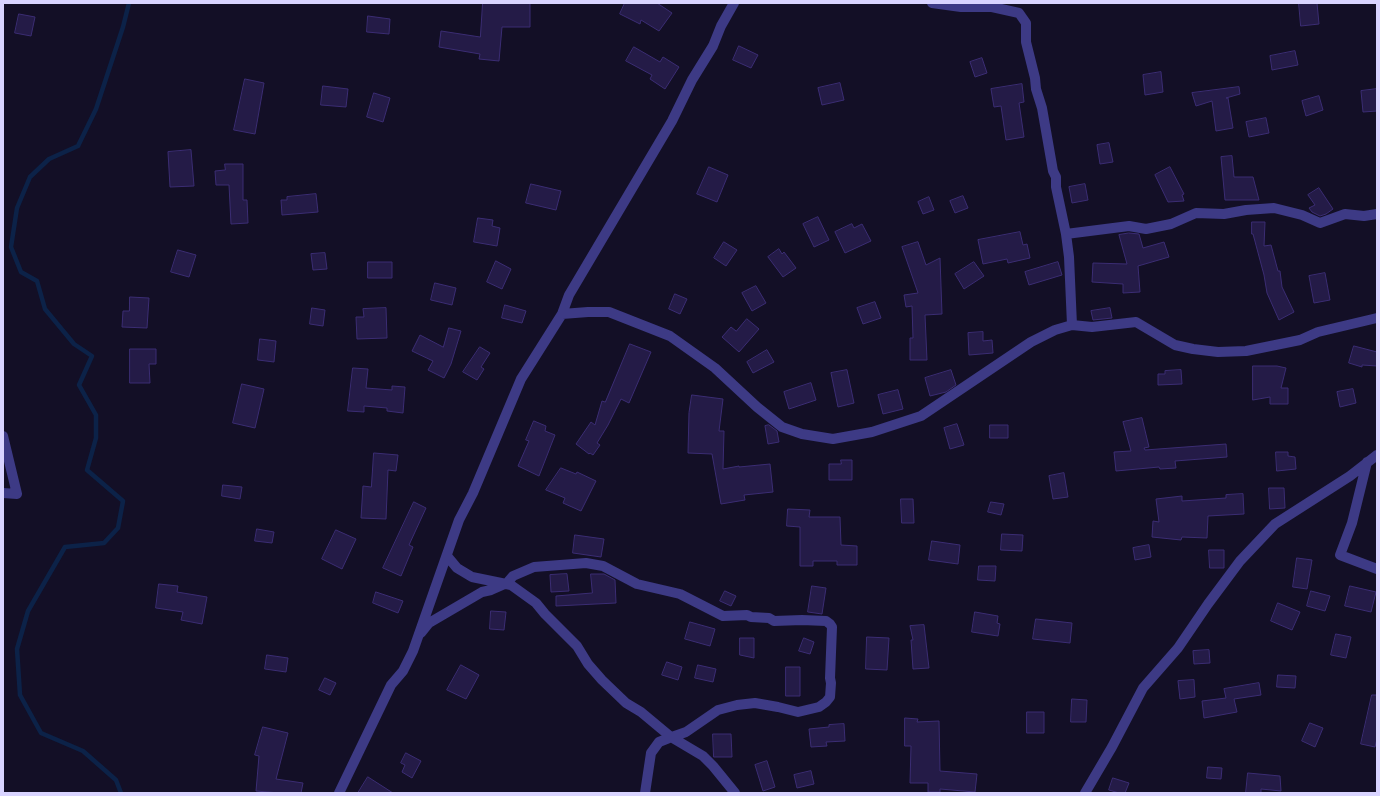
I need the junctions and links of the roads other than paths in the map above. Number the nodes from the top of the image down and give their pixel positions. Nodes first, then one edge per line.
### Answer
1 (734, 3) edge
2 (932, 3) edge
3 (1377, 214) edge
4 (1066, 234) junction
5 (562, 314) junction
6 (1377, 318) edge
7 (1072, 325) junction
8 (3, 436) edge
9 (1377, 455) edge
10 (1367, 462) junction
11 (3, 493) edge
12 (447, 556) junction
13 (1377, 569) edge
14 (507, 583) junction
15 (418, 637) junction
16 (671, 737) junction
17 (339, 793) edge
18 (644, 793) edge
19 (735, 793) edge
20 (1085, 793) edge

1 - 5 street
2 - 4 street
3 - 4 street
4 - 7 street
5 - 7 street
5 - 12 street
6 - 7 street
8 - 11 street
9 - 10 street
10 - 13 street
10 - 20 street
12 - 14 street
12 - 15 street
14 - 15 street
14 - 16 street
14 - 16 street
15 - 17 street
16 - 18 street
16 - 19 street

